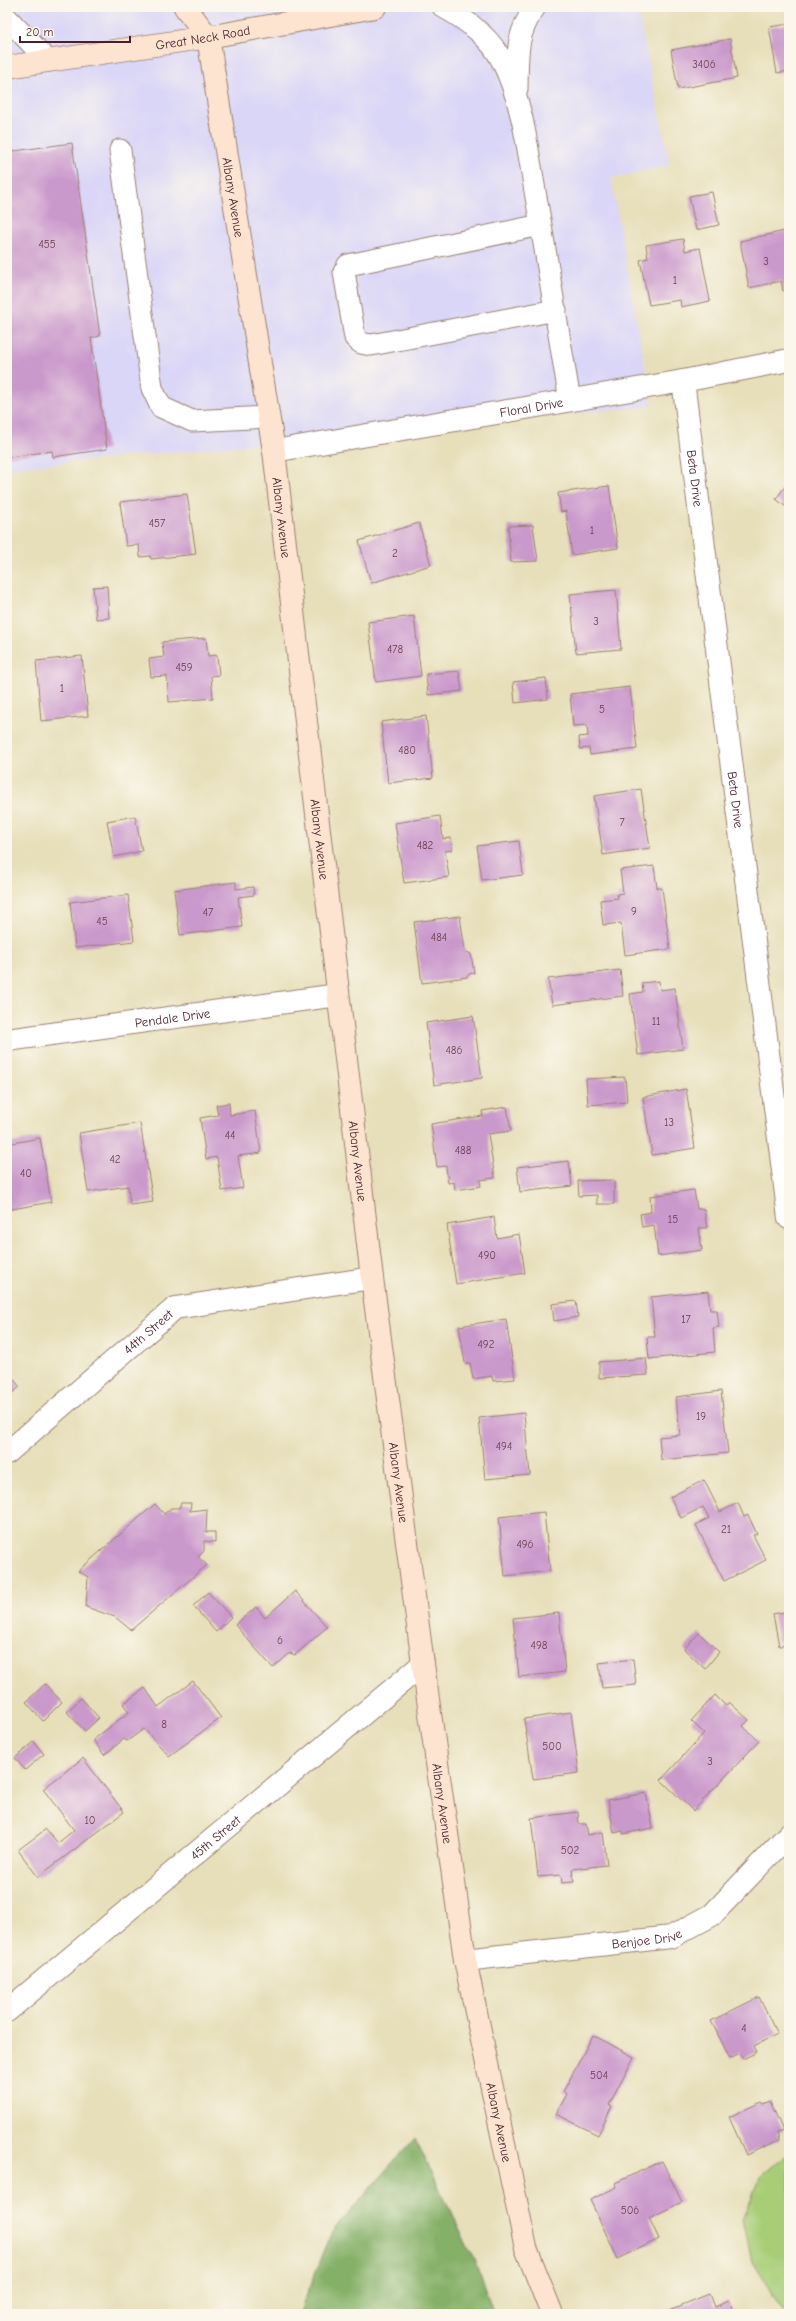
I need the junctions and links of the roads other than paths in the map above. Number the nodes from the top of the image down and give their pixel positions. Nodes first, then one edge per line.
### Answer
1 (185, 7) edge
2 (375, 7) edge
3 (443, 7) edge
4 (535, 7) edge
5 (7, 18) edge
6 (208, 37) junction
7 (48, 61) junction
8 (7, 67) edge
9 (516, 96) junction
10 (120, 150) dead end
11 (541, 225) junction
12 (556, 310) junction
13 (789, 360) edge
14 (683, 381) junction
15 (570, 400) junction
16 (268, 418) junction
17 (274, 451) junction
18 (338, 995) junction
19 (7, 1040) edge
20 (789, 1212) edge
21 (372, 1278) junction
22 (7, 1453) edge
23 (423, 1664) junction
24 (789, 1834) edge
25 (465, 1960) junction
26 (7, 2011) edge
27 (552, 2314) edge

1 - 6 street, Albany Avenue
2 - 6 street, Great Neck Road
3 - 9 lane
4 - 9 lane
5 - 7 lane
6 - 7 street, Great Neck Road
6 - 16 street, Albany Avenue
7 - 8 street, Great Neck Road
9 - 11 lane
10 - 16 lane
11 - 12 lane
11 - 12 lane
12 - 15 lane
13 - 14 street, Floral Drive
14 - 15 street, Floral Drive
14 - 20 street, Beta Drive
15 - 17 street, Floral Drive
16 - 17 street, Albany Avenue
17 - 18 street, Albany Avenue
18 - 19 street, Pendale Drive
18 - 21 street, Albany Avenue
21 - 22 street, 44th Street
21 - 23 street, Albany Avenue
23 - 25 street, Albany Avenue
23 - 26 street, 45th Street
24 - 25 street, Benjoe Drive
25 - 27 street, Albany Avenue

